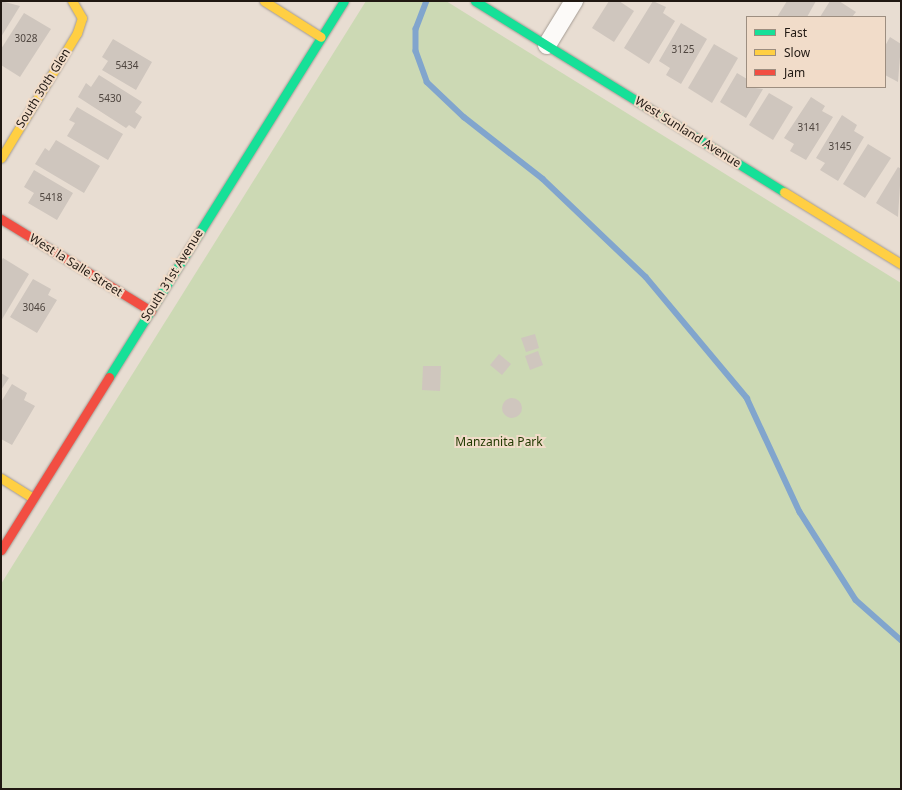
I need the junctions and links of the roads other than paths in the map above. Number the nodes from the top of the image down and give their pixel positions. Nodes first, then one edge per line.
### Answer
1 (72, 1) edge
2 (264, 1) edge
3 (344, 1) edge
4 (475, 1) edge
5 (574, 1) edge
6 (321, 37) junction
7 (546, 45) junction
8 (1, 158) edge
9 (1, 219) edge
10 (901, 264) edge
11 (151, 311) junction
12 (1, 478) edge
13 (33, 498) junction
14 (1, 550) edge

1 - 8 street, South 30th Glen
2 - 6 street
3 - 6 street, South 31st Avenue
4 - 7 street, West Sunland Avenue
5 - 7 street
6 - 11 street, South 31st Avenue
7 - 10 street, West Sunland Avenue
9 - 11 street, West la Salle Street
11 - 13 street, South 31st Avenue
12 - 13 street
13 - 14 street, South 31st Avenue

